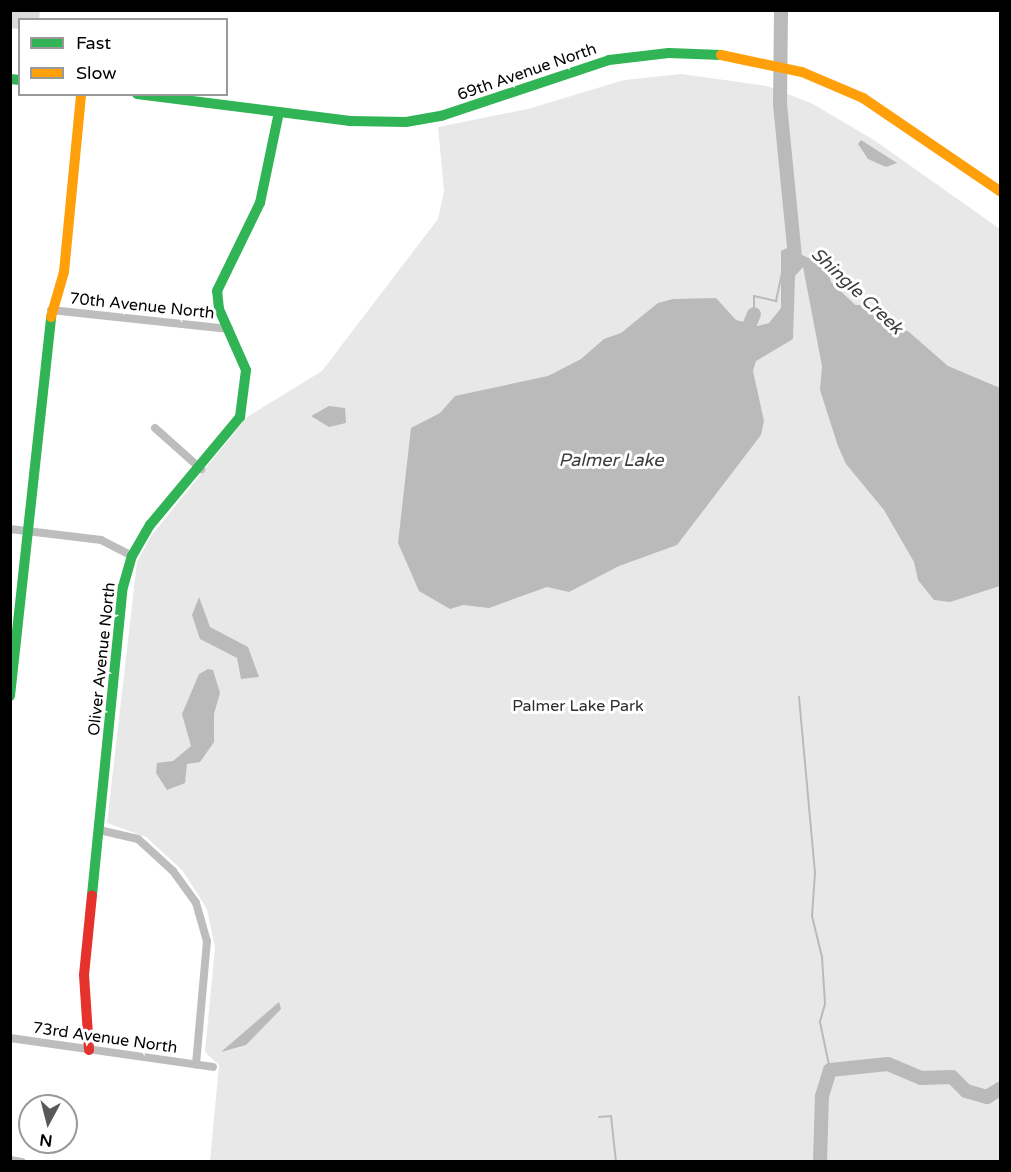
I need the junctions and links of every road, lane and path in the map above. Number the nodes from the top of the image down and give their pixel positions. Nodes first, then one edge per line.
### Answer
1 (81, 96) edge
2 (153, 96) edge
3 (279, 112) junction
4 (1000, 191) edge
5 (51, 310) junction
6 (229, 329) junction
7 (155, 428) dead end
8 (201, 469) junction
9 (10, 529) edge
10 (27, 531) junction
11 (132, 556) junction
12 (10, 696) edge
13 (99, 830) junction
14 (10, 1038) edge
15 (88, 1050) junction
16 (196, 1065) junction
17 (213, 1067) dead end
18 (10, 1160) edge
19 (22, 1161) edge

1 - 5 street
2 - 3 street, 69th Avenue North
3 - 4 street, 69th Avenue North
3 - 6 street, Oliver Avenue North
5 - 6 street, 70th Avenue North
5 - 10 street
6 - 8 street, Oliver Avenue North
7 - 8 street
8 - 11 street, Oliver Avenue North
9 - 10 street
10 - 11 street
10 - 12 street
11 - 13 street, Oliver Avenue North
13 - 15 street, Oliver Avenue North
13 - 16 street
14 - 15 street, 73rd Avenue North
15 - 16 street, 73rd Avenue North
16 - 17 street, 73rd Avenue North
18 - 19 street

